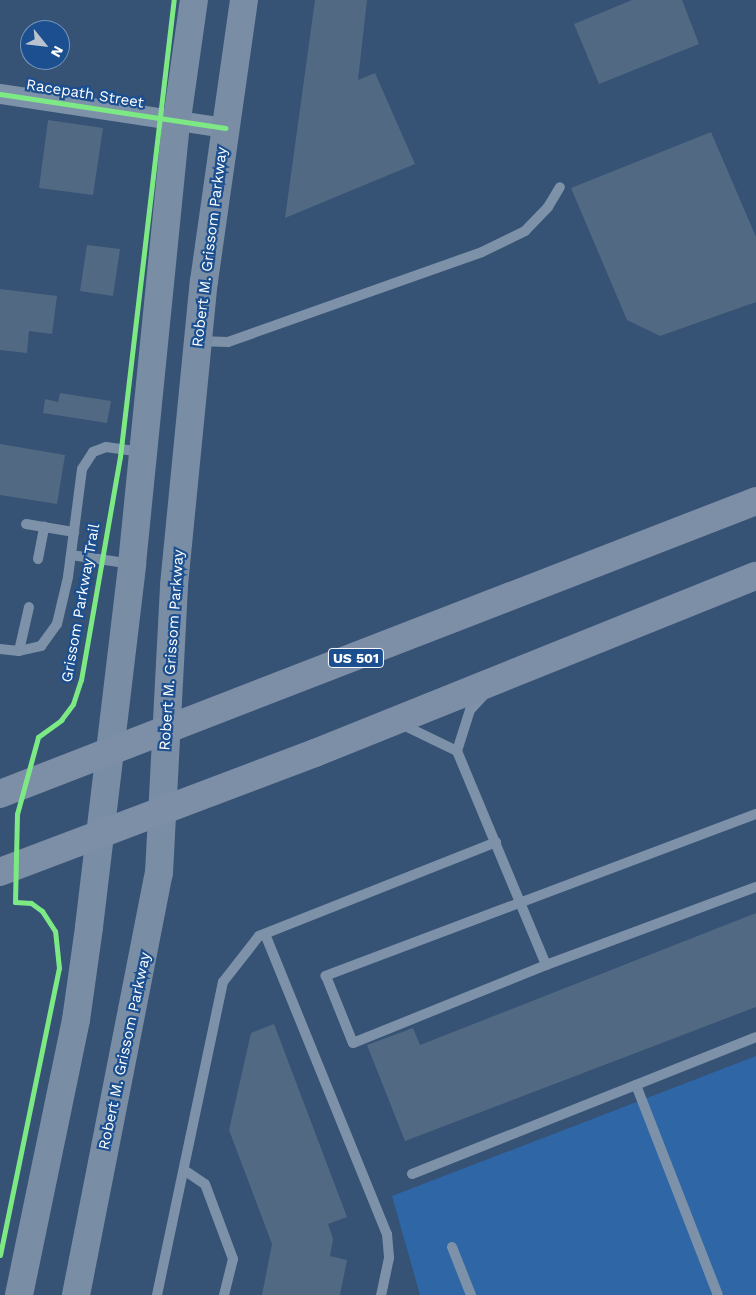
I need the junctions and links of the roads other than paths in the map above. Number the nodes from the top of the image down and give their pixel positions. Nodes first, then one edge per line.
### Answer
1 (194, 0) edge
2 (244, 0) edge
3 (0, 94) edge
4 (176, 121) junction
5 (225, 128) junction
6 (560, 187) dead end
7 (198, 341) junction
8 (143, 452) junction
9 (756, 501) edge
10 (26, 524) dead end
11 (44, 527) junction
12 (74, 532) junction
13 (71, 555) junction
14 (38, 559) dead end
15 (132, 564) junction
16 (756, 576) edge
17 (29, 608) dead end
18 (0, 649) edge
19 (20, 651) junction
20 (498, 680) junction
21 (395, 721) junction
22 (165, 730) junction
23 (111, 751) junction
24 (457, 751) junction
25 (0, 794) edge
26 (164, 810) junction
27 (756, 814) edge
28 (101, 833) junction
29 (496, 842) junction
30 (0, 872) edge
31 (756, 887) edge
32 (521, 902) junction
33 (265, 934) junction
34 (546, 965) junction
35 (756, 1037) edge
36 (636, 1085) junction
37 (184, 1170) junction
38 (412, 1174) dead end
39 (452, 1247) dead end
40 (19, 1295) edge
41 (76, 1295) edge
42 (158, 1295) edge
43 (224, 1295) edge
44 (381, 1295) edge
45 (471, 1295) edge
46 (718, 1295) edge

1 - 4 main road
2 - 5 main road, Robert M. Grissom Parkway
3 - 4 street, Racepath Street
4 - 5 street, Racepath Street
4 - 8 main road
5 - 7 main road, Robert M. Grissom Parkway
6 - 7 lane
7 - 22 main road, Robert M. Grissom Parkway
8 - 12 lane
8 - 15 main road
9 - 22 main road, US 501
10 - 11 lane
11 - 12 lane
11 - 14 lane
12 - 13 lane
13 - 15 lane
13 - 19 lane
15 - 23 main road
16 - 20 main road
17 - 19 lane
18 - 19 lane
20 - 21 main road
20 - 24 lane
21 - 24 lane
21 - 26 main road
22 - 23 main road, US 501
22 - 26 main road, Robert M. Grissom Parkway
23 - 25 main road, US 501
23 - 28 main road
24 - 29 lane
26 - 28 main road
26 - 41 main road, Robert M. Grissom Parkway
27 - 32 lane
28 - 30 main road
28 - 40 main road
29 - 32 lane
29 - 33 lane
31 - 34 lane
32 - 34 lane
32 - 34 lane
33 - 37 lane
33 - 44 lane
35 - 36 lane
36 - 38 lane
36 - 46 lane
37 - 42 lane
37 - 43 lane
39 - 45 lane

